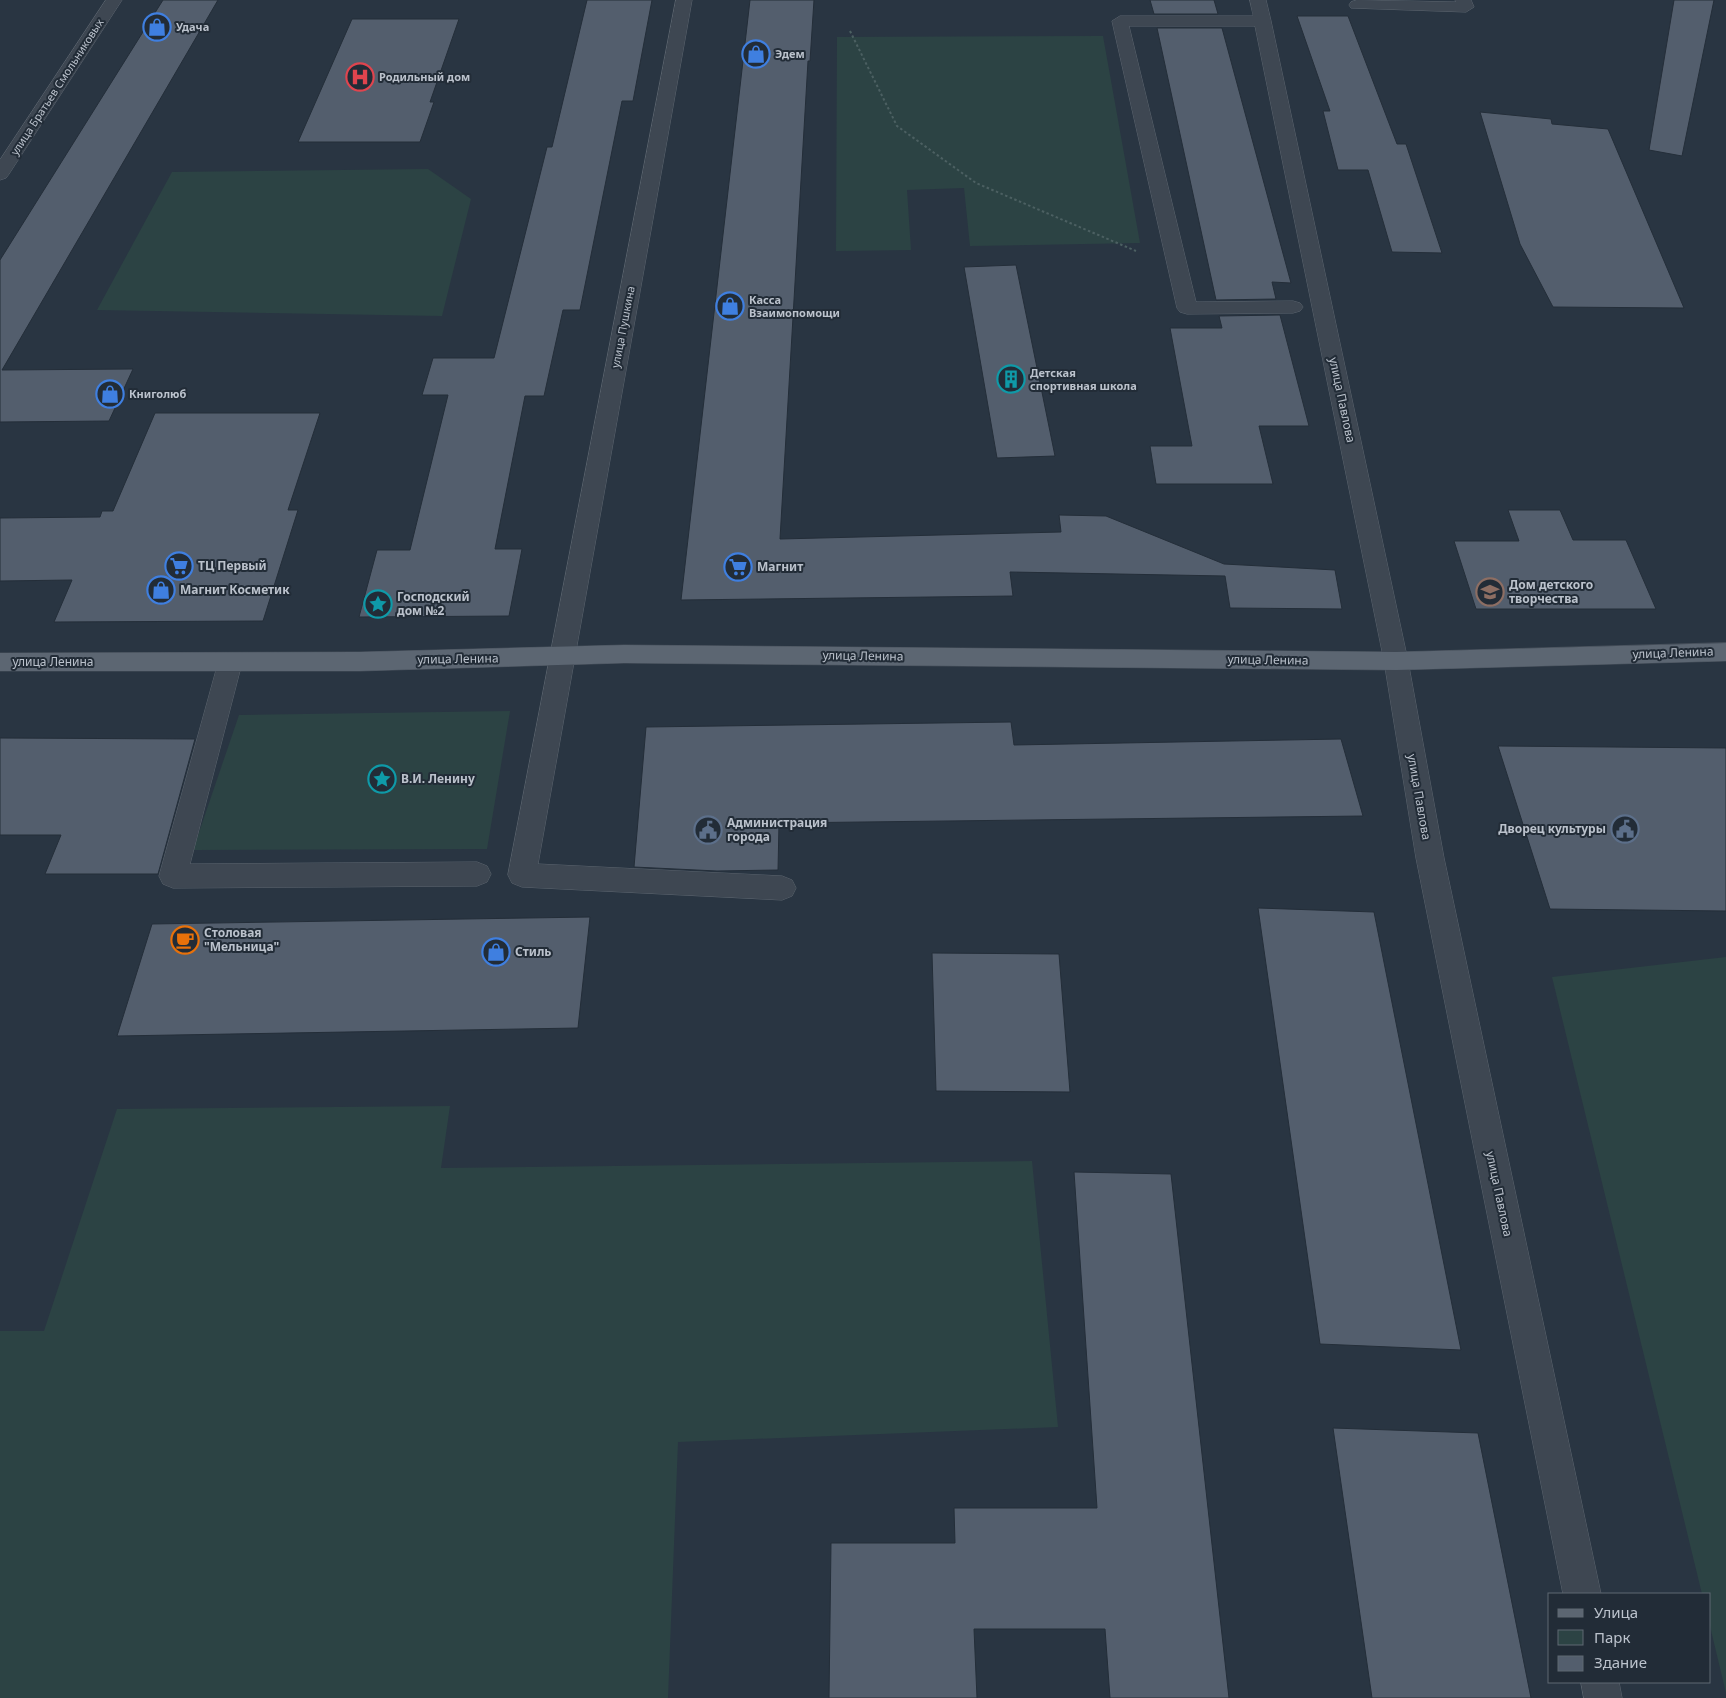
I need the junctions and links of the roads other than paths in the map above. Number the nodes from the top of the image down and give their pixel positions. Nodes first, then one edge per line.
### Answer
1 (114, 0) edge
2 (684, 0) edge
3 (1258, 0) edge
4 (1464, 0) edge
5 (1357, 5) dead end
6 (1263, 21) junction
7 (0, 174) edge
8 (1293, 307) dead end
9 (1726, 652) edge
10 (563, 654) junction
11 (1396, 661) junction
12 (0, 662) edge
13 (230, 663) junction
14 (476, 874) dead end
15 (782, 888) dead end
16 (1582, 1593) edge
17 (1600, 1683) edge
18 (1603, 1698) edge

1 - 7 street, улица Братьев Смольниковых
2 - 10 street, улица Пушкина
3 - 6 street, улица Павлова
4 - 5 street
6 - 8 street
6 - 11 street, улица Павлова
9 - 11 main road, улица Ленина
10 - 11 main road, улица Ленина
10 - 13 main road, улица Ленина
10 - 15 street, улица Пушкина
11 - 16 street, улица Павлова
12 - 13 main road, улица Ленина
13 - 14 street
17 - 18 street

